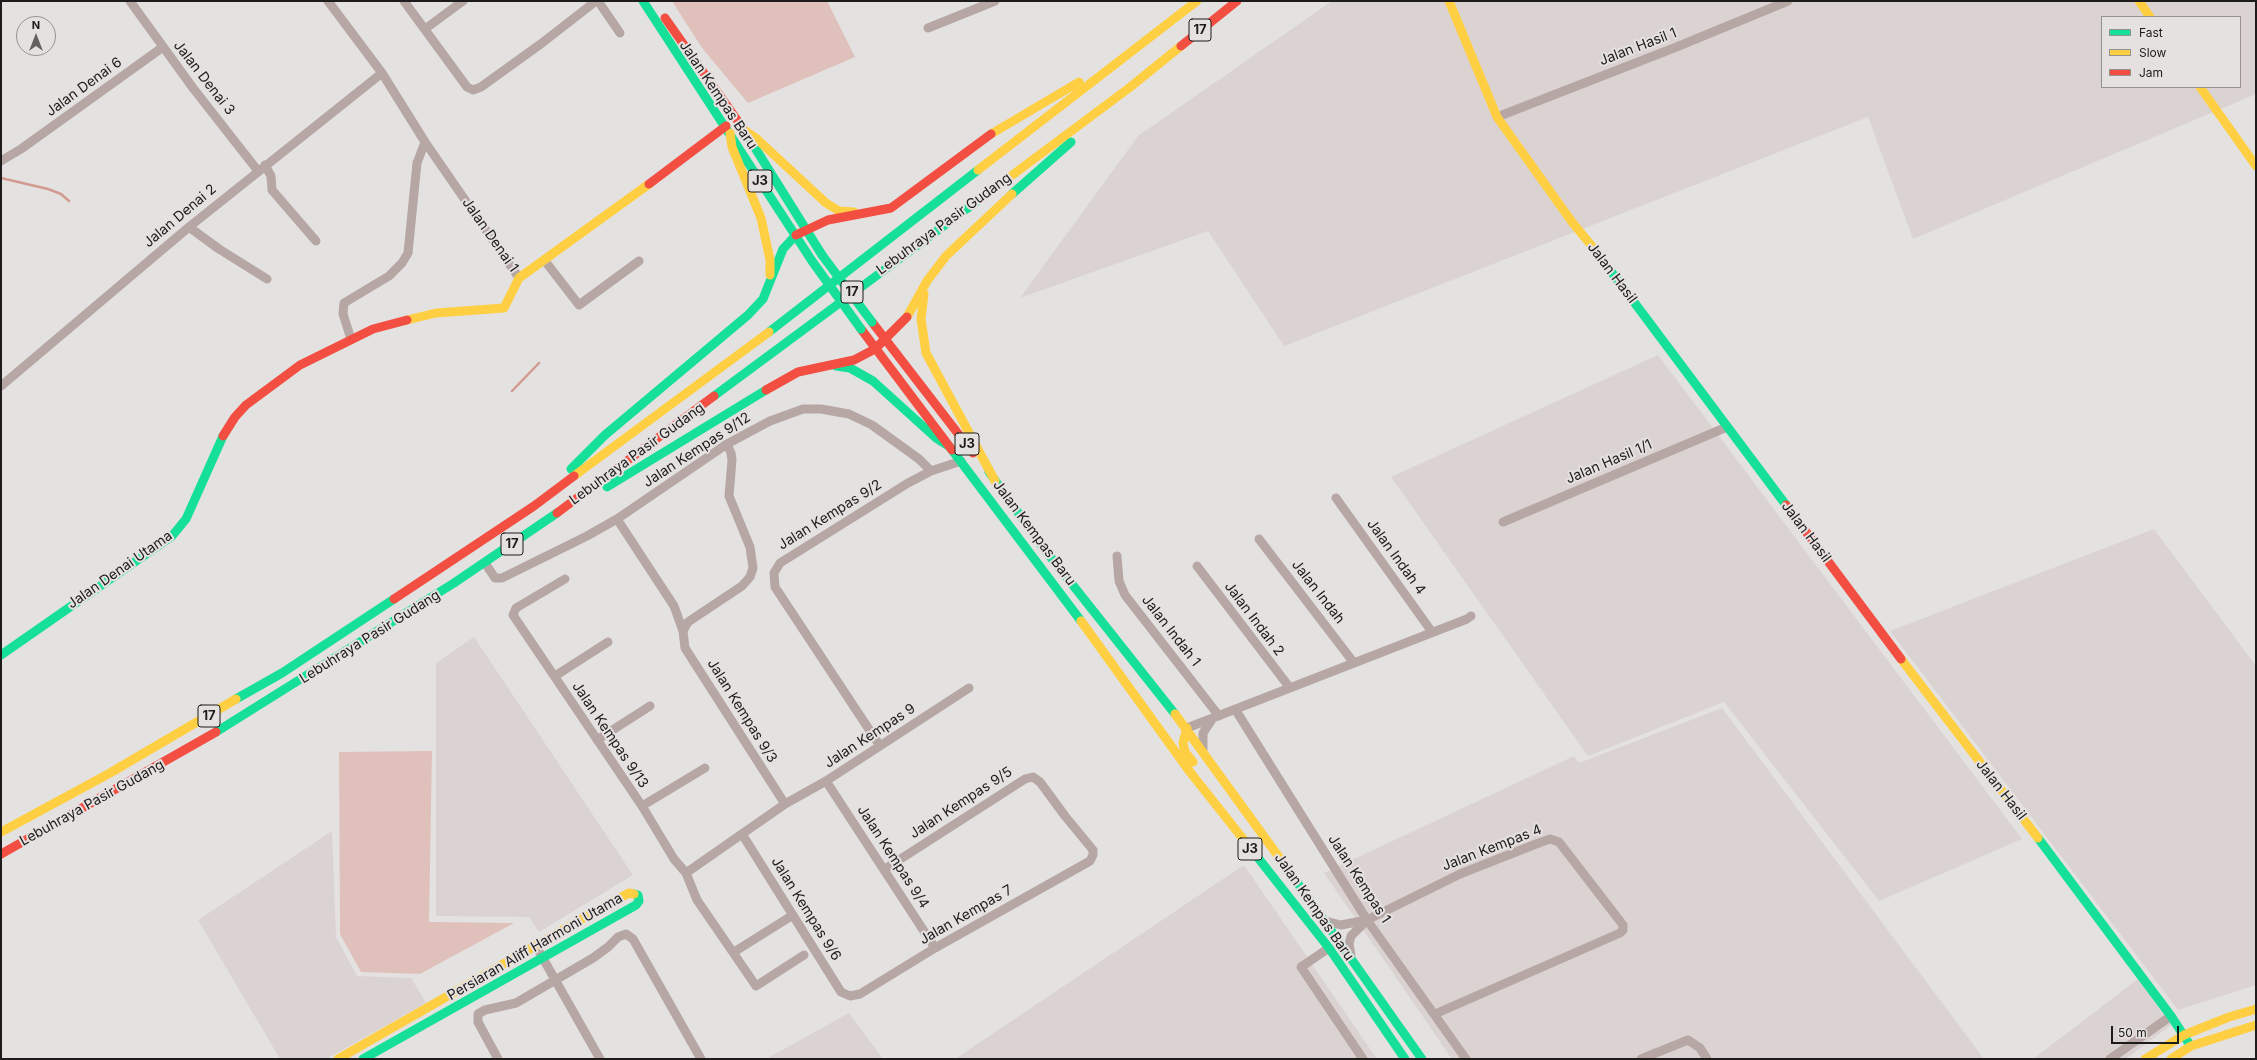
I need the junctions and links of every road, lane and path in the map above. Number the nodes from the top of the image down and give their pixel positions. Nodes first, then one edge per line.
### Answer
1 (130, 1) edge
2 (328, 1) edge
3 (404, 1) edge
4 (463, 1) edge
5 (597, 1) edge
6 (643, 1) edge
7 (654, 1) edge
8 (995, 1) edge
9 (1197, 1) edge
10 (1237, 1) edge
11 (1449, 1) edge
12 (1788, 1) edge
13 (2139, 1) edge
14 (2149, 16) edge
15 (928, 28) dead end
16 (425, 30) junction
17 (620, 33) dead end
18 (1143, 44) junction
19 (163, 47) junction
20 (382, 72) junction
21 (1129, 88) junction
22 (2201, 88) edge
23 (1497, 117) junction
24 (728, 129) junction
25 (744, 130) junction
26 (425, 142) junction
27 (1, 161) edge
28 (2256, 166) edge
29 (261, 168) junction
30 (867, 214) junction
31 (188, 227) junction
32 (805, 230) junction
33 (794, 236) junction
34 (316, 241) dead end
35 (545, 260) junction
36 (639, 261) dead end
37 (519, 278) junction
38 (267, 279) dead end
39 (927, 281) junction
40 (770, 285) junction
41 (351, 339) junction
42 (885, 340) junction
43 (875, 349) junction
44 (834, 365) junction
45 (1, 386) edge
46 (1727, 427) junction
47 (727, 444) junction
48 (950, 447) junction
49 (961, 461) junction
50 (931, 471) junction
51 (995, 481) junction
52 (1336, 498) dead end
53 (534, 506) junction
54 (617, 519) junction
55 (1503, 522) dead end
56 (540, 526) junction
57 (1259, 539) dead end
58 (1117, 556) dead end
59 (485, 563) junction
60 (1197, 566) dead end
61 (566, 579) dead end
62 (1472, 616) dead end
63 (683, 631) junction
64 (1432, 632) junction
65 (608, 642) dead end
66 (1, 655) edge
67 (1354, 663) junction
68 (555, 676) junction
69 (969, 688) dead end
70 (1290, 688) junction
71 (650, 706) dead end
72 (1235, 709) junction
73 (1216, 717) junction
74 (1188, 728) junction
75 (597, 740) junction
76 (880, 746) junction
77 (1203, 750) junction
78 (705, 768) dead end
79 (1033, 777) joint
80 (826, 781) junction
81 (785, 804) junction
82 (642, 806) junction
83 (1219, 807) junction
84 (1, 832) edge
85 (742, 834) junction
86 (1, 854) edge
87 (885, 869) junction
88 (686, 873) junction
89 (793, 915) junction
90 (1367, 920) junction
91 (1326, 922) junction
92 (536, 946) junction
93 (935, 948) junction
94 (1329, 948) junction
95 (734, 952) junction
96 (804, 955) dead end
97 (542, 957) junction
98 (1352, 961) junction
99 (555, 980) junction
100 (850, 996) joint
101 (2256, 1009) edge
102 (1435, 1014) junction
103 (2171, 1016) junction
104 (2256, 1025) edge
105 (2184, 1035) junction
106 (2191, 1046) junction
107 (338, 1059) edge
108 (363, 1059) edge
109 (498, 1059) edge
110 (600, 1059) edge
111 (701, 1059) edge
112 (1363, 1059) edge
113 (1405, 1059) edge
114 (1422, 1059) edge
115 (1466, 1059) edge
116 (1641, 1059) edge
117 (1707, 1059) edge
118 (2110, 1059) edge
119 (2145, 1059) edge
120 (2171, 1059) edge

1 - 19 street, Jalan Denai 3
2 - 20 street, Jalan Denai 1
3 - 16 street
4 - 16 street
5 - 16 street
5 - 17 street
6 - 24 main road, Jalan Kempas Baru / J3
7 - 25 main road, Jalan Kempas Baru / J3
8 - 15 street
9 - 18 main road, Lebuhraya Pasir Gudang / 17
10 - 21 main road, Lebuhraya Pasir Gudang / 17
11 - 23 main road, Jalan Hasil
12 - 23 street, Jalan Hasil 1
13 - 14 main road
18 - 30 main road
18 - 53 main road, Lebuhraya Pasir Gudang / 17
19 - 27 street, Jalan Denai 6
19 - 29 street, Jalan Denai 3
20 - 26 street, Jalan Denai 1
20 - 29 street, Jalan Denai 2
21 - 39 main road
21 - 56 main road, Lebuhraya Pasir Gudang / 17
22 - 28 main road
23 - 46 main road, Jalan Hasil
24 - 33 main road, Jalan Kempas Baru / J3
24 - 35 main road, Jalan Denai 1
24 - 40 main road
25 - 30 main road
25 - 32 main road, Jalan Kempas Baru / J3
26 - 37 street, Jalan Denai 1
26 - 41 street
29 - 31 street, Jalan Denai 2
29 - 34 street, Jalan Denai 3
30 - 32 main road
31 - 38 street
31 - 45 street, Jalan Denai 2
32 - 33 main road
32 - 42 main road, Jalan Kempas Baru / J3, bridge
33 - 40 main road
33 - 43 main road, Jalan Kempas Baru / J3, bridge
35 - 36 street
35 - 37 main road, Jalan Denai 1
37 - 41 main road, Jalan Denai Utama
39 - 42 main road
39 - 51 main road
40 - 53 main road
41 - 66 main road, Jalan Denai Utama
42 - 43 main road
42 - 51 main road, Jalan Kempas Baru / J3
43 - 44 main road
43 - 48 main road, Jalan Kempas Baru / J3
44 - 48 main road
44 - 56 main road
46 - 55 street, Jalan Hasil 1/1
46 - 103 main road, Jalan Hasil
47 - 50 street, Jalan Kempas 9/12
47 - 54 street, Jalan Kempas 9/12
47 - 63 street
48 - 49 main road, Jalan Kempas Baru / J3
49 - 50 street, Jalan Kempas 9/2
49 - 83 main road, Jalan Kempas Baru / J3
50 - 76 street, Jalan Kempas 9/2
51 - 74 main road, Jalan Kempas Baru / J3
52 - 64 street, Jalan Indah 4
53 - 84 main road, Lebuhraya Pasir Gudang / 17
54 - 59 street, Jalan Kempas 9/12
54 - 63 street, Jalan Kempas 9/3
56 - 59 main road, Lebuhraya Pasir Gudang / 17
57 - 67 street, Jalan Indah
58 - 73 street, Jalan Indah 1
59 - 86 main road, Lebuhraya Pasir Gudang / 17
60 - 70 street, Jalan Indah 2
61 - 68 street, Jalan Kempas 9/13
62 - 64 street
63 - 81 street, Jalan Kempas 9/3
64 - 67 street
65 - 68 street
67 - 70 street
68 - 75 street, Jalan Kempas 9/13
69 - 76 street, Jalan Kempas 9
70 - 72 street
71 - 75 street
72 - 73 street
72 - 90 street, Jalan Kempas 1
73 - 74 street
73 - 77 street
74 - 77 main road, Jalan Kempas Baru / J3
74 - 83 main road
75 - 82 street, Jalan Kempas 9/13
76 - 80 street, Jalan Kempas 9
77 - 91 main road, Jalan Kempas Baru / J3
78 - 82 street
79 - 87 street, Jalan Kempas 9/5
79 - 93 street, Jalan Kempas 7
80 - 81 street, Jalan Kempas 9
80 - 87 street, Jalan Kempas 9/4
81 - 85 street, Jalan Kempas 9
82 - 88 street, Jalan Kempas 9/13
83 - 94 main road, Jalan Kempas Baru / J3
85 - 88 street, Jalan Kempas 9
85 - 89 street, Jalan Kempas 9/6
87 - 93 street, Jalan Kempas 9/4
88 - 95 street, Jalan Kempas 9/13
89 - 95 street
89 - 100 street, Jalan Kempas 9/6
90 - 91 street
90 - 98 street
90 - 102 street, Jalan Kempas 1
90 - 102 street, Jalan Kempas 4
91 - 98 main road, Jalan Kempas Baru / J3
92 - 97 street
92 - 97 main road, Persiaran Aliff Harmoni Utama
92 - 107 main road, Persiaran Aliff Harmoni Utama
93 - 100 street, Jalan Kempas 7
94 - 112 street
94 - 113 main road, Jalan Kempas Baru / J3
95 - 96 street, Jalan Kempas 9/13
97 - 99 street
97 - 108 main road, Persiaran Aliff Harmoni Utama
98 - 114 main road, Jalan Kempas Baru / J3
99 - 109 street
99 - 110 street
99 - 111 street
101 - 105 main road
102 - 115 street, Jalan Kempas 1
103 - 105 main road, Jalan Hasil
103 - 118 street
104 - 106 main road
105 - 106 main road, Jalan Hasil
105 - 119 main road
106 - 120 main road
116 - 117 street

